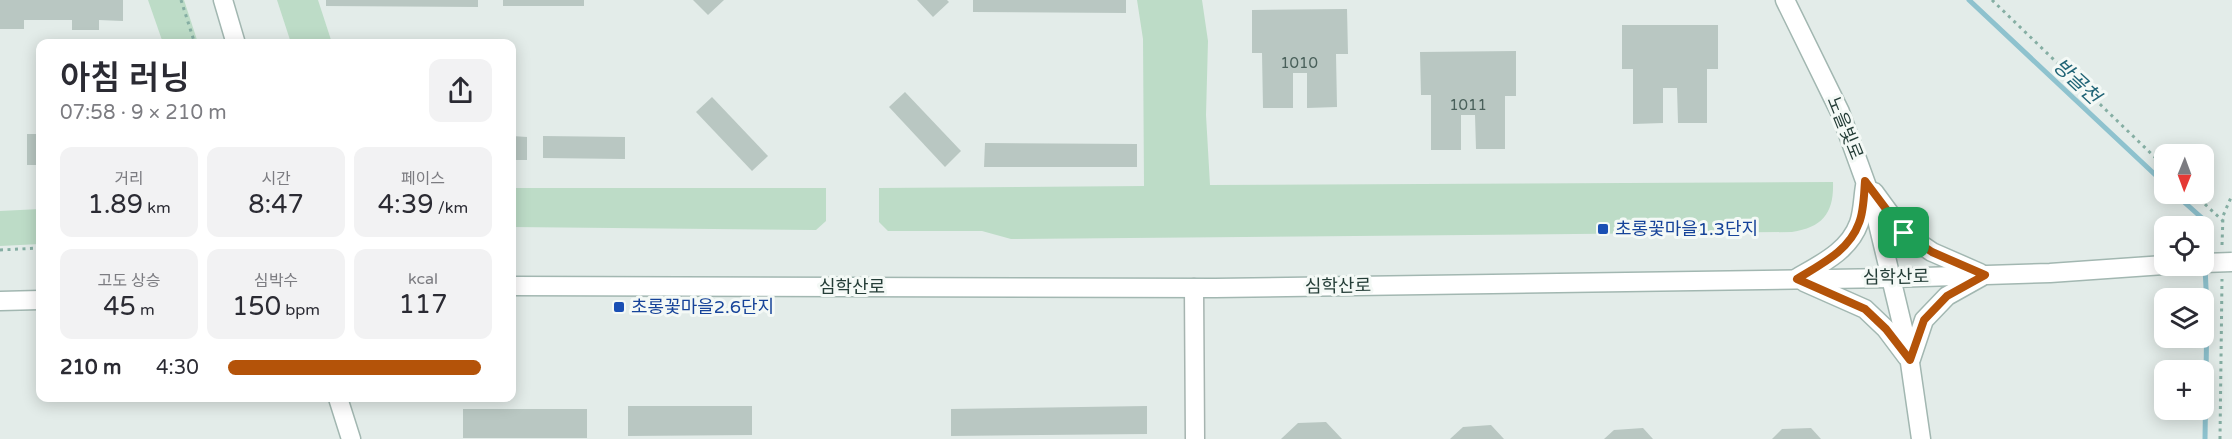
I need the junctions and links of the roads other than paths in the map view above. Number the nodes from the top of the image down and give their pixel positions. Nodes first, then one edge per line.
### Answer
1 (223, 0) edge
2 (1785, 0) edge
3 (235, 39) edge
4 (1865, 181) junction
5 (2154, 265) edge
6 (1985, 275) junction
7 (1892, 278) junction
8 (1797, 279) junction
9 (516, 286) edge
10 (1194, 288) junction
11 (36, 300) edge
12 (0, 302) edge
13 (1910, 360) junction
14 (339, 402) edge
15 (351, 439) edge
16 (1195, 439) edge
17 (1920, 439) edge

1 - 3 street
2 - 4 street, 노을빛로
4 - 6 street
4 - 7 street, 노을빛로
4 - 8 street
5 - 6 street, 심학산로
6 - 7 street, 심학산로
6 - 13 street
7 - 8 street, 심학산로
7 - 13 street, 노을빛로
8 - 10 street, 심학산로
8 - 13 street
9 - 10 street, 심학산로
10 - 16 street
11 - 12 street
13 - 17 street, 노을빛로
14 - 15 street

